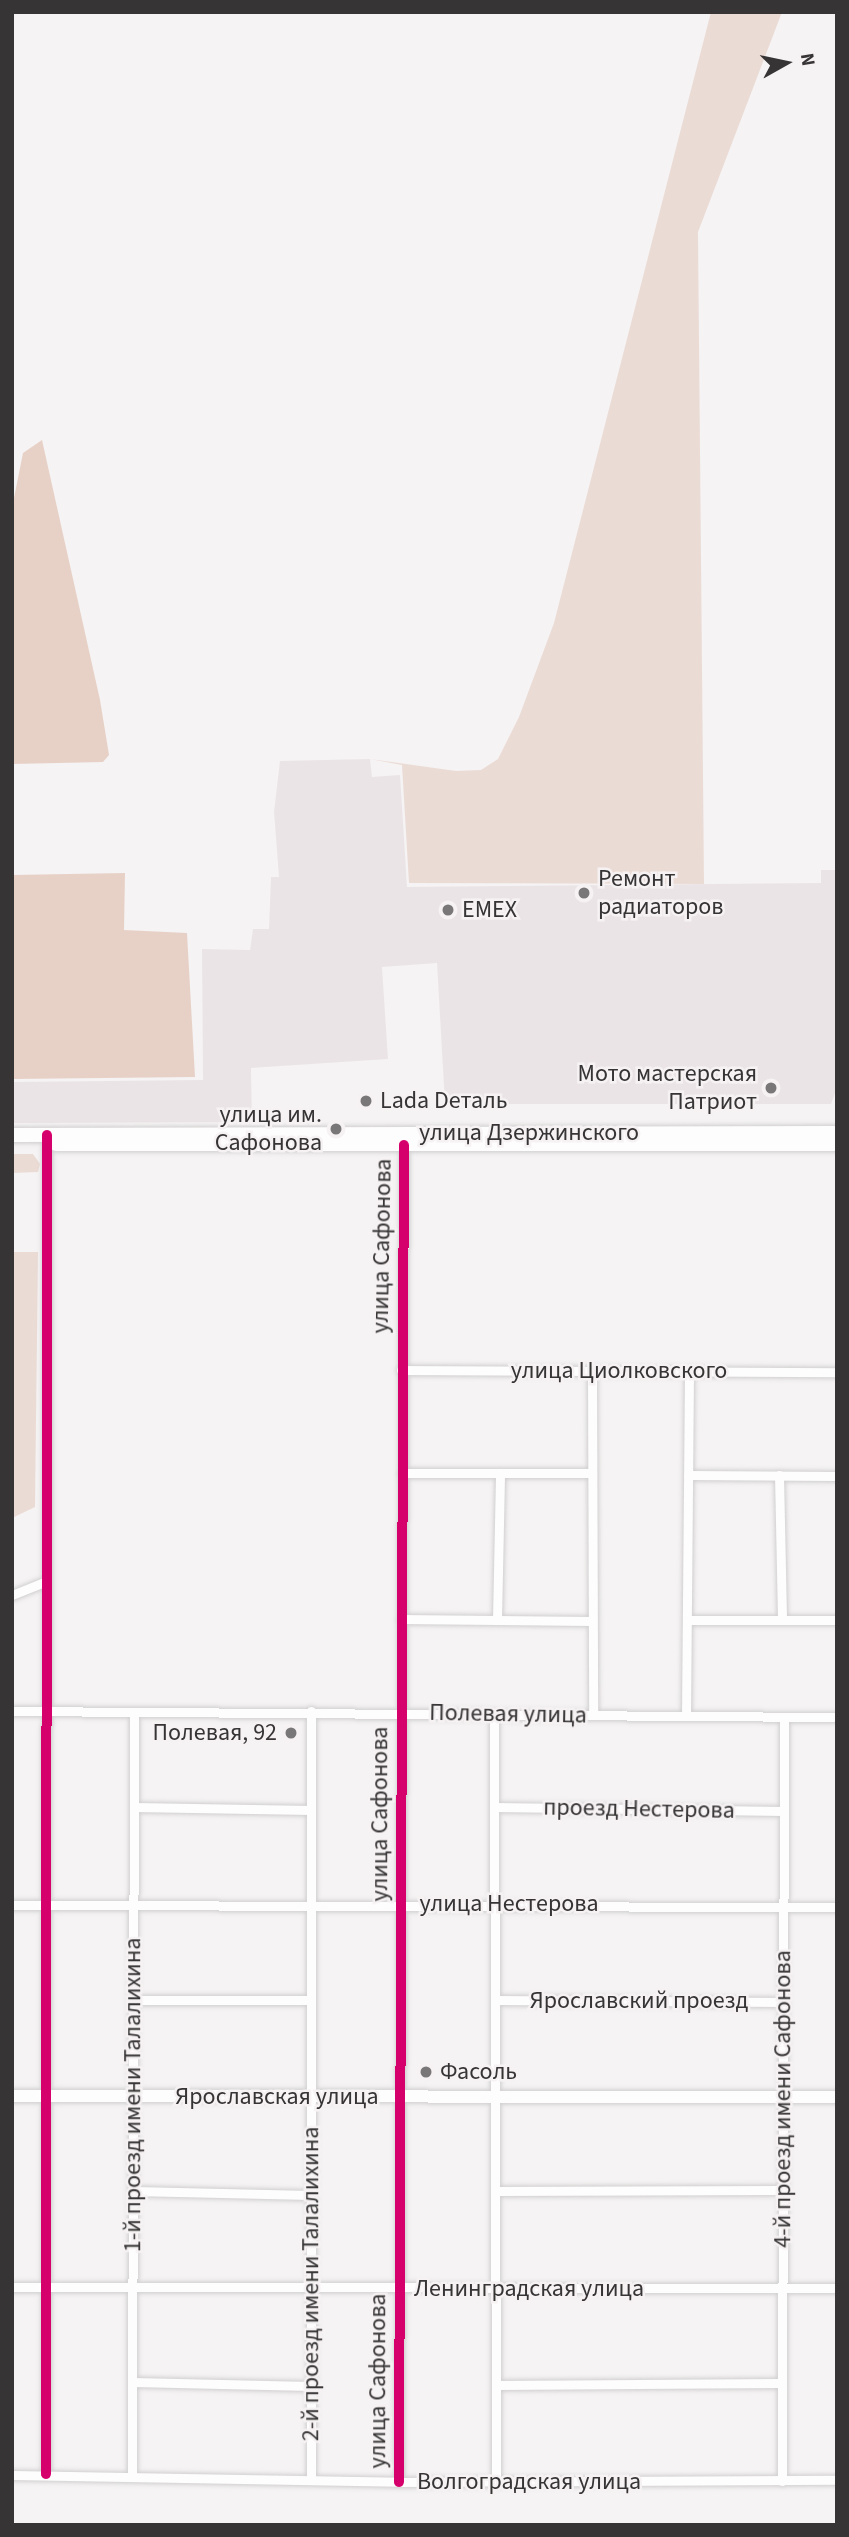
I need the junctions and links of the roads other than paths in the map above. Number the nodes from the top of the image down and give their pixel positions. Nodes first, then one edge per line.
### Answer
1 (837, 1133) edge
2 (12, 1135) edge
3 (47, 1140) junction
4 (12, 1143) edge
5 (837, 1144) edge
6 (404, 1145) junction
7 (401, 1370) junction
8 (592, 1371) junction
9 (689, 1371) junction
10 (837, 1372) edge
11 (402, 1473) junction
12 (592, 1473) junction
13 (500, 1475) junction
14 (688, 1475) junction
15 (779, 1475) junction
16 (837, 1476) edge
17 (46, 1581) junction
18 (12, 1595) edge
19 (401, 1619) junction
20 (497, 1619) junction
21 (687, 1620) junction
22 (782, 1620) junction
23 (837, 1620) edge
24 (592, 1621) junction
25 (12, 1711) edge
26 (47, 1711) junction
27 (311, 1711) junction
28 (401, 1712) junction
29 (134, 1714) junction
30 (494, 1714) junction
31 (593, 1715) junction
32 (686, 1716) junction
33 (784, 1717) junction
34 (837, 1717) edge
35 (134, 1807) junction
36 (494, 1807) junction
37 (311, 1810) junction
38 (783, 1811) junction
39 (401, 1903) junction
40 (494, 1904) junction
41 (783, 1904) junction
42 (12, 1905) edge
43 (46, 1905) junction
44 (134, 1905) junction
45 (311, 1905) junction
46 (837, 1907) edge
47 (133, 2000) junction
48 (311, 2000) junction
49 (495, 2000) junction
50 (783, 2002) junction
51 (46, 2095) junction
52 (133, 2095) junction
53 (12, 2096) edge
54 (311, 2097) junction
55 (400, 2097) junction
56 (783, 2097) junction
57 (837, 2097) edge
58 (495, 2098) junction
59 (782, 2190) junction
60 (133, 2191) junction
61 (495, 2191) junction
62 (311, 2194) junction
63 (12, 2287) edge
64 (46, 2287) junction
65 (496, 2287) junction
66 (132, 2288) junction
67 (837, 2288) edge
68 (311, 2289) junction
69 (782, 2289) junction
70 (400, 2290) junction
71 (132, 2382) junction
72 (782, 2383) junction
73 (496, 2385) junction
74 (311, 2386) junction
75 (46, 2474) junction
76 (12, 2475) edge
77 (132, 2477) junction
78 (310, 2480) junction
79 (837, 2480) edge
80 (782, 2481) junction
81 (399, 2482) junction
82 (496, 2483) junction

1 - 3 main road, улица Дзержинского
2 - 3 main road, улица Дзержинского
3 - 4 main road, улица Дзержинского
3 - 6 main road, улица Дзержинского
3 - 17 street
5 - 6 main road, улица Дзержинского
6 - 7 street, улица Сафонова
7 - 8 street, улица Циолковского
7 - 11 street, улица Сафонова
8 - 9 street, улица Циолковского
8 - 12 street
9 - 10 street, улица Циолковского
9 - 14 street
11 - 13 street
11 - 19 street, улица Сафонова
12 - 13 street
12 - 24 street
13 - 20 street
14 - 15 street
14 - 21 street
15 - 16 street
15 - 22 street
17 - 18 street
17 - 26 street
19 - 20 street
19 - 28 street, улица Сафонова
20 - 24 street
21 - 22 street
21 - 32 street
22 - 23 street
24 - 31 street
25 - 26 street, Полевая улица
26 - 29 street, Полевая улица
26 - 43 street
27 - 28 street, Полевая улица
27 - 29 street, Полевая улица
27 - 37 street, 2-й проезд имени Талалихина
28 - 30 street, Полевая улица
28 - 39 street, улица Сафонова
29 - 35 street, 1-й проезд имени Талалихина
30 - 31 street, Полевая улица
30 - 36 street
31 - 32 street, Полевая улица
32 - 33 street, Полевая улица
33 - 34 street, Полевая улица
33 - 38 street, 4-й проезд имени Сафонова
35 - 37 street
35 - 44 street, 1-й проезд имени Талалихина
36 - 38 street, проезд Нестерова
36 - 40 street
37 - 45 street, 2-й проезд имени Талалихина
38 - 41 street, 4-й проезд имени Сафонова
39 - 40 street, улица Нестерова
39 - 45 street, улица Нестерова
39 - 55 street, улица Сафонова
40 - 41 street, улица Нестерова
40 - 49 street
41 - 46 street, улица Нестерова
41 - 50 street, 4-й проезд имени Сафонова
42 - 43 street, улица Нестерова
43 - 44 street, улица Нестерова
43 - 51 street
44 - 45 street, улица Нестерова
44 - 47 street, 1-й проезд имени Талалихина
45 - 48 street, 2-й проезд имени Талалихина
47 - 48 street
47 - 52 street, 1-й проезд имени Талалихина
48 - 54 street, 2-й проезд имени Талалихина
49 - 50 street, Ярославский проезд
49 - 58 street
50 - 56 street, 4-й проезд имени Сафонова
51 - 52 street, Ярославская улица
51 - 53 street, Ярославская улица
51 - 64 street
52 - 54 street, Ярославская улица
52 - 60 street, 1-й проезд имени Талалихина
54 - 55 street, Ярославская улица
54 - 62 street, 2-й проезд имени Талалихина
55 - 58 street, Ярославская улица
55 - 70 street, улица Сафонова
56 - 57 street, Ярославская улица
56 - 58 street, Ярославская улица
56 - 59 street, 4-й проезд имени Сафонова
58 - 61 street
59 - 61 street
59 - 69 street, 4-й проезд имени Сафонова
60 - 62 street
60 - 66 street, 1-й проезд имени Талалихина
61 - 65 street
62 - 68 street, 2-й проезд имени Талалихина
63 - 64 street, Ленинградская улица
64 - 66 street, Ленинградская улица
64 - 75 street
65 - 69 street, Ленинградская улица
65 - 70 street, Ленинградская улица
65 - 73 street
66 - 68 street, Ленинградская улица
66 - 71 street, 1-й проезд имени Талалихина
67 - 69 street, Ленинградская улица
68 - 70 street, Ленинградская улица
68 - 74 street, 2-й проезд имени Талалихина
69 - 72 street, 4-й проезд имени Сафонова
70 - 81 street, улица Сафонова
71 - 74 street
71 - 77 street, 1-й проезд имени Талалихина
72 - 73 street
72 - 80 street, 4-й проезд имени Сафонова
73 - 82 street
74 - 78 street, 2-й проезд имени Талалихина
75 - 76 street, Волгоградская улица
75 - 77 street, Волгоградская улица
77 - 78 street, Волгоградская улица
78 - 81 street, Волгоградская улица
79 - 80 street, Волгоградская улица
80 - 82 street, Волгоградская улица
81 - 82 street, Волгоградская улица

